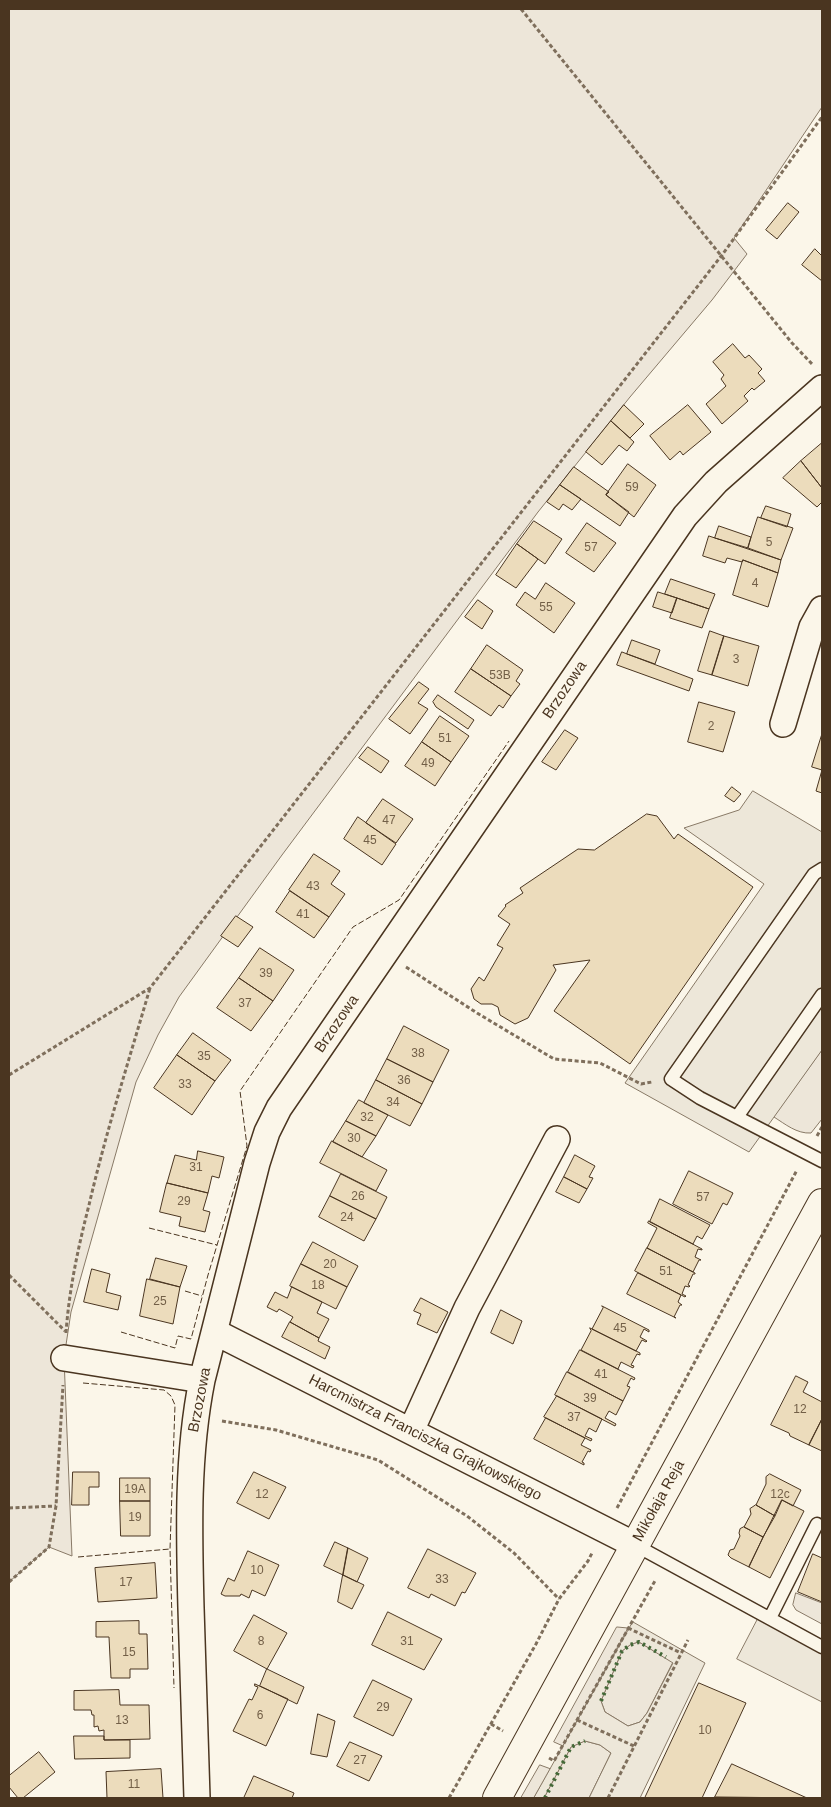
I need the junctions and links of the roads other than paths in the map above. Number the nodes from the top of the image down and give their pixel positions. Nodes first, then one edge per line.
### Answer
1 (819, 378) edge
2 (822, 609) edge
3 (783, 724) dead end
4 (822, 869) edge
5 (822, 995) edge
6 (737, 1117) junction
7 (557, 1139) dead end
8 (822, 1161) edge
9 (822, 1203) edge
10 (215, 1332) junction
11 (64, 1358) road end
12 (202, 1380) junction
13 (411, 1431) junction
14 (817, 1524) dead end
15 (635, 1545) junction
16 (770, 1618) junction
17 (822, 1647) edge
18 (197, 1798) edge
19 (497, 1798) edge

1 - 10 street, Brzozowa
2 - 3 street
4 - 6 lane
5 - 6 lane
6 - 8 lane
7 - 13 street
9 - 15 street, Mikołaja Reja
10 - 12 street, Brzozowa
10 - 13 street, Harcmistrza Franciszka Grajkowskiego
11 - 12 street
12 - 18 street, Brzozowa
13 - 15 street, Harcmistrza Franciszka Grajkowskiego
14 - 16 lane
15 - 16 lane
15 - 19 street, Mikołaja Reja
16 - 17 lane

